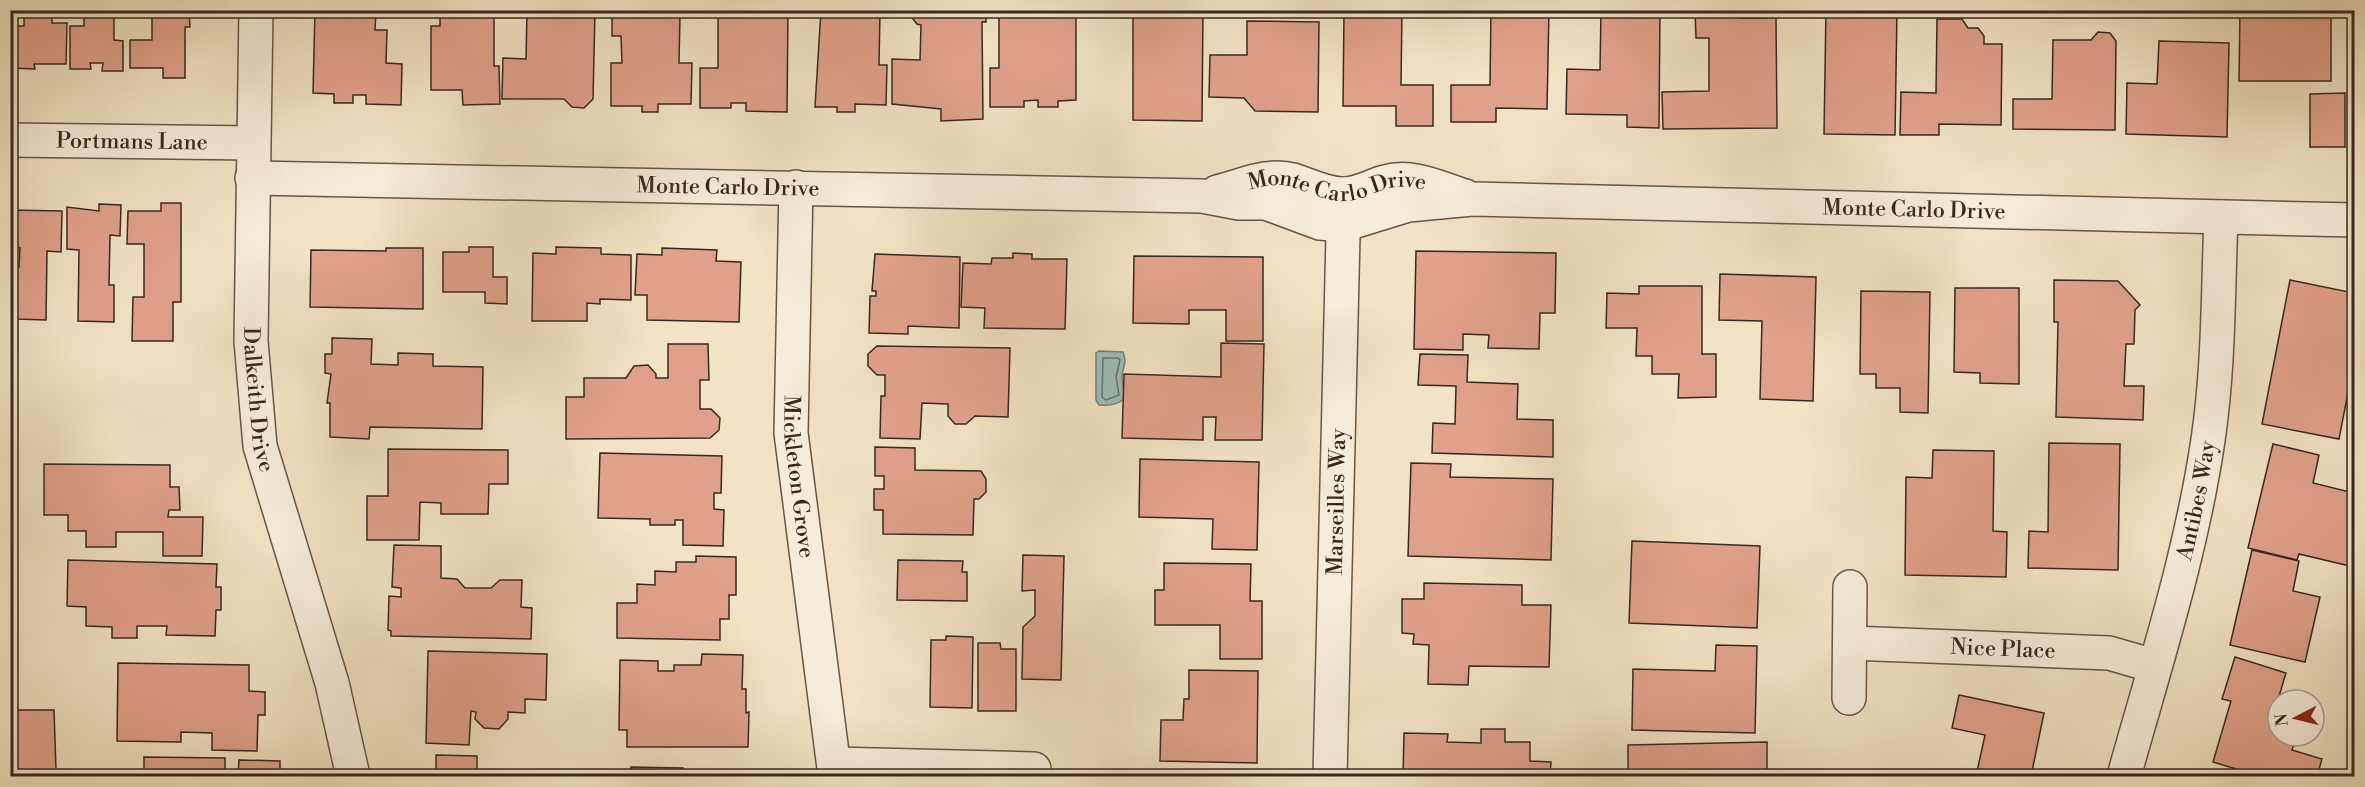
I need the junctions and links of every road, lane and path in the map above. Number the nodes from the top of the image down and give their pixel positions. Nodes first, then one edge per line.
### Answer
1 (256, 10) edge
2 (10, 140) edge
3 (253, 143) junction
4 (252, 178) junction
5 (796, 187) junction
6 (1344, 210) junction
7 (2221, 217) junction
8 (2355, 220) edge
9 (1850, 587) dead end
10 (1850, 643) junction
11 (2154, 666) junction
12 (1849, 699) dead end
13 (1034, 769) dead end
14 (835, 770) edge
15 (353, 777) edge
16 (1330, 777) edge
17 (2124, 777) edge

1 - 3 street, Dalkeith Drive
2 - 3 street, Portmans Lane
3 - 4 street, Dalkeith Drive
4 - 5 street, Monte Carlo Drive
4 - 15 street, Dalkeith Drive
5 - 6 street, Monte Carlo Drive
5 - 14 street, Mickleton Grove
6 - 7 street, Monte Carlo Drive
6 - 16 street, Marseilles Way
7 - 8 street, Monte Carlo Drive
7 - 11 street, Antibes Way
9 - 10 street
10 - 11 street, Nice Place
10 - 12 street
11 - 17 street, Antibes Way
13 - 14 street, Mickleton Grove

